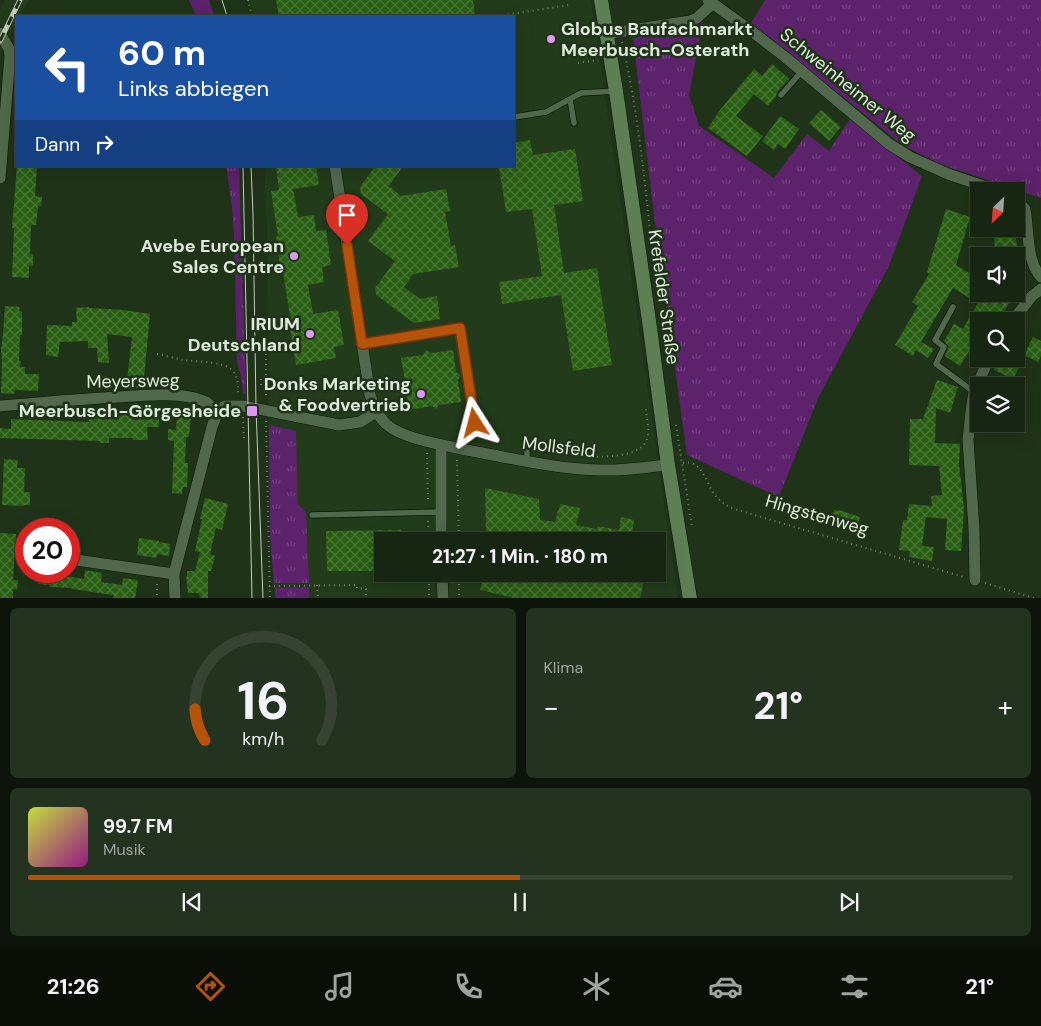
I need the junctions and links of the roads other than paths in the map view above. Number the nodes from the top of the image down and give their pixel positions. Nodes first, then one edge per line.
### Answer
1 (600, 0) edge
2 (710, 2) edge
3 (0, 33) edge
4 (606, 34) junction
5 (802, 71) junction
6 (616, 91) junction
7 (781, 96) dead end
8 (570, 99) junction
9 (515, 118) edge
10 (574, 123) dead end
11 (335, 167) edge
12 (0, 178) edge
13 (972, 182) edge
14 (1025, 216) edge
15 (1041, 277) edge
16 (1041, 289) edge
17 (953, 306) dead end
18 (1019, 312) edge
19 (362, 344) junction
20 (970, 389) edge
21 (0, 406) edge
22 (218, 411) junction
23 (376, 412) junction
24 (970, 421) edge
25 (475, 423) dead end
26 (527, 444) dead end
27 (441, 445) junction
28 (527, 462) junction
29 (668, 465) junction
30 (441, 512) junction
31 (312, 515) dead end
32 (441, 532) edge
33 (80, 561) edge
34 (174, 579) junction
35 (975, 580) road end
36 (442, 582) edge
37 (175, 598) edge
38 (443, 598) edge
39 (690, 598) edge

1 - 4 main road, Krefelder Straße
2 - 4 street, Schweinheimer Weg
2 - 5 street, Schweinheimer Weg
3 - 12 street
4 - 6 main road, Krefelder Straße
5 - 7 lane
5 - 13 street, Schweinheimer Weg
6 - 8 lane
6 - 29 main road, Krefelder Straße
8 - 9 lane
8 - 10 lane
11 - 19 street, Mollsfeld
14 - 15 street
16 - 18 street
17 - 20 lane
19 - 23 street, Mollsfeld
19 - 25 lane
21 - 22 street, Meyersweg
22 - 23 street
22 - 34 street
23 - 27 street, Mollsfeld
24 - 35 street
26 - 28 lane
27 - 28 street, Mollsfeld
27 - 30 street
28 - 29 street, Mollsfeld
29 - 39 main road, Krefelder Straße
30 - 31 lane
30 - 32 street
33 - 34 street
34 - 37 street
36 - 38 street

